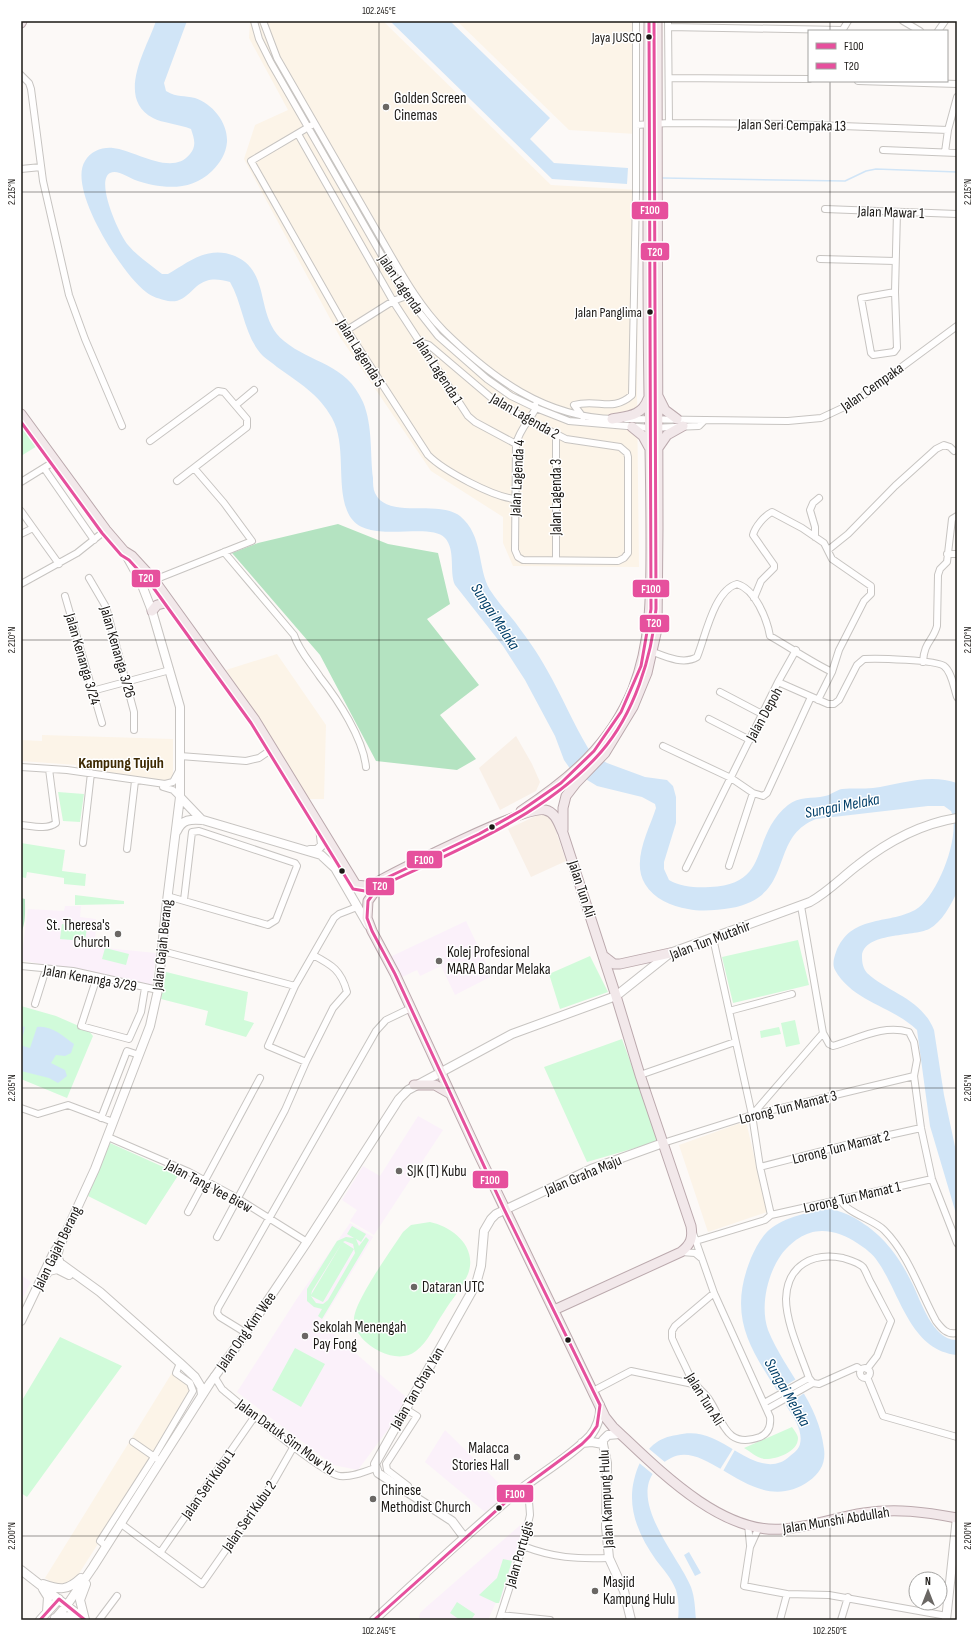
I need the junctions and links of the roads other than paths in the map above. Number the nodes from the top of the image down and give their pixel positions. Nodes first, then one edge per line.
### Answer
1 (254, 21) edge
2 (263, 21) edge
3 (636, 21) edge
4 (649, 21) edge
5 (657, 21) edge
6 (848, 21) edge
7 (903, 21) edge
8 (945, 21) edge
9 (668, 24) edge
10 (817, 30) edge
11 (843, 30) edge
12 (918, 30) edge
13 (939, 30) edge
14 (21, 75) edge
15 (669, 78) junction
16 (808, 79) edge
17 (915, 82) edge
18 (957, 84) edge
19 (957, 97) edge
20 (669, 123) junction
21 (315, 124) junction
22 (653, 124) junction
23 (636, 125) junction
24 (309, 128) junction
25 (948, 130) junction
26 (298, 134) junction
27 (883, 150) dead end
28 (945, 152) junction
29 (957, 153) edge
30 (41, 167) junction
31 (21, 169) edge
32 (825, 209) dead end
33 (897, 212) junction
34 (957, 214) edge
35 (820, 259) dead end
36 (895, 261) junction
37 (406, 283) junction
38 (401, 289) junction
39 (413, 291) junction
40 (895, 292) junction
41 (407, 297) junction
42 (393, 301) junction
43 (957, 326) edge
44 (347, 330) junction
45 (420, 342) junction
46 (446, 360) junction
47 (434, 363) junction
48 (254, 390) dead end
49 (653, 393) junction
50 (532, 398) junction
51 (543, 404) junction
52 (236, 405) junction
53 (534, 407) junction
54 (21, 414) edge
55 (583, 417) junction
56 (612, 419) junction
57 (677, 419) junction
58 (527, 420) junction
59 (704, 421) junction
60 (654, 424) junction
61 (122, 426) dead end
62 (683, 426) junction
63 (632, 427) junction
64 (556, 435) junction
65 (150, 441) dead end
66 (516, 444) junction
67 (655, 450) junction
68 (954, 451) dead end
69 (55, 461) junction
70 (44, 468) junction
71 (194, 468) junction
72 (177, 481) dead end
73 (21, 482) edge
74 (819, 498) dead end
75 (515, 499) junction
76 (21, 511) edge
77 (957, 516) edge
78 (33, 528) junction
79 (106, 530) junction
80 (21, 534) edge
81 (816, 537) junction
82 (94, 540) junction
83 (828, 550) junction
84 (124, 552) junction
85 (224, 552) junction
86 (947, 554) junction
87 (957, 554) edge
88 (556, 560) junction
89 (59, 564) junction
90 (89, 578) dead end
91 (154, 580) junction
92 (21, 584) edge
93 (65, 596) dead end
94 (754, 598) junction
95 (171, 605) junction
96 (152, 611) junction
97 (796, 650) junction
98 (653, 652) junction
99 (923, 662) junction
100 (170, 670) junction
101 (832, 672) junction
102 (127, 682) junction
103 (778, 682) junction
104 (92, 691) junction
105 (720, 692) dead end
106 (811, 697) junction
107 (957, 697) edge
108 (818, 700) junction
109 (762, 714) junction
110 (709, 719) dead end
111 (102, 723) dead end
112 (134, 730) dead end
113 (750, 740) junction
114 (663, 746) dead end
115 (272, 748) junction
116 (602, 750) junction
117 (180, 756) junction
118 (21, 767) edge
119 (366, 767) dead end
120 (49, 769) junction
121 (180, 770) junction
122 (91, 773) junction
123 (731, 778) junction
124 (572, 780) junction
125 (135, 781) junction
126 (149, 783) junction
127 (753, 793) junction
128 (180, 797) junction
129 (510, 818) junction
130 (953, 818) edge
131 (203, 820) junction
132 (21, 825) edge
133 (320, 826) junction
134 (563, 833) junction
135 (259, 836) junction
136 (174, 837) junction
137 (83, 843) dead end
138 (127, 849) dead end
139 (256, 850) junction
140 (308, 850) junction
141 (729, 866) dead end
142 (686, 868) dead end
143 (384, 878) junction
144 (167, 896) junction
145 (184, 900) junction
146 (801, 906) junction
147 (357, 907) junction
148 (372, 931) junction
149 (712, 938) junction
150 (162, 951) junction
151 (670, 953) junction
152 (313, 955) junction
153 (604, 956) junction
154 (21, 966) edge
155 (46, 969) junction
156 (97, 977) junction
157 (295, 986) junction
158 (145, 988) junction
159 (158, 990) junction
160 (792, 994) dead end
161 (616, 996) junction
162 (35, 1004) dead end
163 (411, 1008) junction
164 (729, 1011) junction
165 (823, 1033) junction
166 (735, 1042) junction
167 (139, 1055) junction
168 (306, 1062) junction
169 (439, 1071) junction
170 (640, 1075) junction
171 (914, 1076) junction
172 (260, 1078) dead end
173 (414, 1085) junction
174 (449, 1093) junction
175 (21, 1108) edge
176 (752, 1115) junction
177 (101, 1118) junction
178 (113, 1122) junction
179 (921, 1128) junction
180 (108, 1137) junction
181 (663, 1143) junction
182 (760, 1167) junction
183 (932, 1179) junction
184 (206, 1181) junction
185 (237, 1198) junction
186 (840, 1200) junction
187 (504, 1209) junction
188 (188, 1212) dead end
189 (771, 1215) junction
190 (270, 1219) junction
191 (691, 1226) junction
192 (217, 1237) dead end
193 (62, 1241) junction
194 (696, 1241) junction
195 (307, 1242) junction
196 (957, 1243) edge
197 (681, 1252) junction
198 (702, 1260) junction
199 (80, 1278) junction
200 (37, 1289) junction
201 (714, 1293) junction
202 (554, 1310) junction
203 (21, 1321) edge
204 (246, 1333) junction
205 (957, 1333) edge
206 (180, 1363) junction
207 (864, 1369) junction
208 (214, 1376) junction
209 (811, 1380) junction
210 (693, 1384) junction
211 (208, 1386) junction
212 (222, 1389) junction
213 (593, 1391) junction
214 (202, 1395) junction
215 (600, 1405) junction
216 (765, 1406) junction
217 (406, 1409) junction
218 (255, 1416) junction
219 (622, 1435) junction
220 (956, 1435) edge
221 (133, 1442) dead end
222 (582, 1443) junction
223 (603, 1444) junction
224 (294, 1446) junction
225 (157, 1459) junction
226 (375, 1468) junction
227 (408, 1486) dead end
228 (521, 1489) junction
229 (957, 1518) edge
230 (120, 1523) junction
231 (748, 1524) junction
232 (759, 1528) junction
233 (464, 1537) junction
234 (106, 1546) junction
235 (523, 1546) junction
236 (750, 1547) junction
237 (160, 1553) junction
238 (609, 1558) junction
239 (94, 1567) junction
240 (21, 1570) edge
241 (38, 1583) junction
242 (787, 1594) junction
243 (117, 1596) dead end
244 (848, 1598) junction
245 (59, 1599) junction
246 (67, 1605) junction
247 (47, 1612) junction
248 (500, 1618) edge
249 (946, 1618) edge
250 (55, 1619) edge
251 (40, 1620) edge
252 (85, 1620) edge
253 (99, 1620) edge
254 (374, 1620) edge
255 (550, 1620) edge
256 (631, 1620) edge
257 (780, 1620) edge
258 (841, 1620) edge

1 - 24 street, Jalan Lagenda
2 - 21 street, Jalan Lagenda
3 - 23 street
4 - 22 main road
5 - 22 main road
6 - 11 street
7 - 12 street
8 - 13 street
9 - 10 street
9 - 15 street
14 - 30 street
15 - 16 street
15 - 20 street
17 - 18 street
19 - 25 street
20 - 22 street, Jalan Seri Cempaka 13
20 - 25 street, Jalan Seri Cempaka 13
21 - 24 street
21 - 37 street, Jalan Lagenda
22 - 23 street, Jalan Seri Cempaka 13
22 - 49 main road
23 - 55 street
24 - 26 street
24 - 38 street, Jalan Lagenda
25 - 28 street
26 - 42 street, Jalan Lagenda 1
26 - 44 street, Jalan Lagenda 5
27 - 28 street
28 - 29 street
30 - 31 street
30 - 61 street
32 - 33 street, Jalan Mawar 1
33 - 34 street, Jalan Mawar 1
33 - 36 street
35 - 36 street
36 - 40 street
37 - 38 street
37 - 39 street, Jalan Lagenda
38 - 41 street, Jalan Lagenda
38 - 42 street
39 - 41 street
39 - 50 street, Jalan Lagenda
40 - 40 street
41 - 42 street
41 - 53 street, Jalan Lagenda
42 - 44 street
42 - 45 street, Jalan Lagenda 1
43 - 59 street, Jalan Cempaka
44 - 75 street, Jalan Lagenda 5
45 - 46 street, Jalan Lagenda 2
45 - 47 street, Jalan Lagenda 1
46 - 47 street
46 - 58 street, Jalan Lagenda 2
47 - 66 street, Jalan Lagenda 1
48 - 52 street
49 - 56 main road
49 - 57 main road
49 - 60 main road
50 - 51 street, Jalan Lagenda
50 - 53 street
51 - 53 street
51 - 55 street, Jalan Lagenda
52 - 65 street
52 - 71 street
53 - 58 street, Jalan Lagenda 4
53 - 63 street, Jalan Lagenda
54 - 69 main road, Jalan Tun Ali
55 - 56 street, Jalan Lagenda
56 - 60 street, Jalan Lagenda
57 - 59 street, Jalan Cempaka
57 - 60 street, Jalan Cempaka
58 - 64 street, Jalan Lagenda 2
58 - 66 street, Jalan Lagenda 4
59 - 62 street, Jalan Cempaka
60 - 62 street, Jalan Cempaka
60 - 63 street, Jalan Lagenda
60 - 67 main road
62 - 67 main road
63 - 67 main road
64 - 88 street, Jalan Lagenda 3
64 - 88 street, Jalan Lagenda 2
66 - 75 street, Jalan Lagenda 4
67 - 98 main road
67 - 116 main road
68 - 83 street
69 - 70 street
69 - 79 main road, Jalan Tun Ali
70 - 73 street
70 - 82 street
71 - 72 street
71 - 85 street
74 - 81 street
75 - 88 street, Jalan Lagenda 4
76 - 78 street
77 - 86 street
78 - 80 street
78 - 89 street
79 - 82 street
79 - 84 main road, Jalan Tun Ali
81 - 83 street
81 - 94 street
82 - 89 street
83 - 101 street
84 - 91 main road, Jalan Tun Ali
84 - 96 street, Jalan Gajah Berang
85 - 91 street
85 - 119 street
86 - 87 street
86 - 99 street
89 - 92 street
90 - 102 street, Jalan Kenanga 3/26
91 - 95 main road, Jalan Tun Ali
93 - 104 street, Jalan Kenanga 3/24
94 - 97 street
94 - 98 street
95 - 96 main road
95 - 115 main road, Jalan Tun Ali
96 - 100 street, Jalan Gajah Berang
97 - 101 street
97 - 103 street
98 - 116 main road
99 - 107 street, Jalan Depoh
99 - 108 street, Jalan Depoh
100 - 102 street
100 - 117 street, Jalan Gajah Berang
101 - 108 street
102 - 104 street
102 - 112 street, Jalan Kenanga 3/26
103 - 106 street, Jalan Depoh
103 - 109 street, Jalan Depoh
104 - 111 street, Jalan Kenanga 3/24
105 - 109 street
106 - 108 street, Jalan Depoh
106 - 127 street
109 - 113 street, Jalan Depoh
110 - 113 street
113 - 123 street, Jalan Depoh
114 - 123 street
115 - 117 street
115 - 133 main road, Jalan Tun Ali
116 - 124 main road
117 - 121 street, Jalan Gajah Berang
118 - 120 street
120 - 122 street
120 - 132 street
121 - 126 street
121 - 128 street, Jalan Gajah Berang
122 - 125 street
122 - 137 street
123 - 127 street
123 - 142 street, Jalan Depoh
124 - 129 main road
124 - 134 main road
125 - 126 street
125 - 138 street
126 - 128 street
127 - 141 street
128 - 131 street
128 - 136 street, Jalan Gajah Berang
129 - 134 main road, Jalan Tun Ali
129 - 143 main road, Jalan Tun Ali
130 - 146 street, Jalan Tun Mutahir
131 - 135 street
131 - 136 street
133 - 140 street
133 - 143 main road, Jalan Tun Ali
134 - 153 main road, Jalan Tun Ali
135 - 139 street
135 - 140 street
136 - 144 street, Jalan Gajah Berang
139 - 145 street
139 - 145 street
140 - 147 street
143 - 148 main road, Jalan Munshi Abdullah
144 - 145 street
144 - 150 street, Jalan Gajah Berang
146 - 149 street, Jalan Tun Mutahir
146 - 165 street
147 - 148 street
147 - 152 street
148 - 163 main road, Jalan Munshi Abdullah
149 - 151 street, Jalan Tun Mutahir
149 - 164 street
150 - 157 street
150 - 159 street, Jalan Gajah Berang
151 - 153 main road
151 - 161 street, Jalan Tun Mutahir
152 - 157 street
152 - 168 street
153 - 161 main road, Jalan Tun Ali
154 - 155 street, Jalan Kenanga 3/29
155 - 156 street, Jalan Kenanga 3/29
155 - 162 street
156 - 158 street, Jalan Kenanga 3/29
156 - 158 street
157 - 168 street
158 - 159 street, Jalan Kenanga 3/29
159 - 167 street, Jalan Gajah Berang
160 - 164 street
161 - 169 street, Jalan Tun Mutahir
161 - 170 main road, Jalan Tun Ali
163 - 169 main road, Jalan Munshi Abdullah
163 - 190 street
164 - 166 street
165 - 171 street
165 - 176 street
166 - 170 street
166 - 176 street
167 - 177 street
167 - 178 street, Jalan Gajah Berang
168 - 185 street
169 - 173 street, Jalan Ong Kim Wee
169 - 174 main road, Jalan Munshi Abdullah
170 - 181 main road, Jalan Tun Ali
171 - 176 street, Lorong Tun Mamat 3
171 - 179 street
172 - 184 street
173 - 174 main road
173 - 195 street, Jalan Ong Kim Wee
174 - 187 main road, Jalan Munshi Abdullah
175 - 177 street
176 - 181 street, Lorong Tun Mamat 3
176 - 182 street
177 - 178 street
178 - 180 street, Jalan Gajah Berang
179 - 182 street, Lorong Tun Mamat 2
179 - 183 street
180 - 184 street, Jalan Tang Yee Biew
180 - 193 street, Jalan Gajah Berang
181 - 187 street, Jalan Graha Maju
181 - 191 main road, Jalan Tun Ali
182 - 189 street
183 - 186 street, Lorong Tun Mamat 1
183 - 196 street
184 - 185 street, Jalan Tang Yee Biew
184 - 188 street
185 - 190 street, Jalan Tang Yee Biew
185 - 192 street
186 - 189 street, Lorong Tun Mamat 1
186 - 205 street
187 - 202 main road, Jalan Munshi Abdullah
187 - 217 street, Jalan Tan Chay Yan
189 - 194 street, Lorong Tun Mamat 1
190 - 195 street, Jalan Tang Yee Biew
190 - 204 street
191 - 194 street
191 - 197 main road
193 - 199 street
193 - 200 street, Jalan Gajah Berang
194 - 198 street
195 - 204 street, Jalan Ong Kim Wee
197 - 198 street
197 - 202 main road
198 - 201 street
199 - 200 street
199 - 206 street
200 - 203 street, Jalan Gajah Berang
201 - 210 street, Jalan Tun Ali
201 - 216 street
202 - 213 main road, Jalan Munshi Abdullah
204 - 208 street, Jalan Ong Kim Wee
206 - 214 street
206 - 225 street
207 - 209 street
207 - 209 street
207 - 220 street
208 - 211 street, Jalan Ong Kim Wee
208 - 212 street, Jalan Datuk Sim Mow Yu
209 - 216 street
210 - 213 street
210 - 216 street, Jalan Tun Ali
211 - 212 street, Jalan Datuk Sim Mow Yu
211 - 214 street, Jalan Ong Kim Wee
212 - 218 street, Jalan Datuk Sim Mow Yu
213 - 215 main road, Jalan Munshi Abdullah
214 - 225 street, Jalan Ong Kim Wee
215 - 219 main road, Jalan Munshi Abdullah
215 - 222 street
217 - 226 street, Jalan Tan Chay Yan
217 - 227 street
218 - 224 street, Jalan Datuk Sim Mow Yu
218 - 237 street, Jalan Seri Kubu 1
219 - 223 street, Jalan Kampung Hulu
219 - 231 main road, Jalan Munshi Abdullah
221 - 225 street
222 - 223 street
222 - 228 street
223 - 238 street, Jalan Kampung Hulu
224 - 226 street, Jalan Datuk Sim Mow Yu
224 - 237 street, Jalan Seri Kubu 2
225 - 230 street, Jalan Ong Kim Wee
225 - 234 street
226 - 233 street
228 - 233 street
228 - 235 street, Jalan Portugis
229 - 232 main road, Jalan Munshi Abdullah
229 - 249 street
230 - 234 street, Jalan Ong Kim Wee
230 - 237 street
231 - 232 main road, Jalan Munshi Abdullah
231 - 236 street
232 - 236 street
233 - 254 street
234 - 239 street, Jalan Ong Kim Wee
235 - 238 street
235 - 248 street, Jalan Portugis
236 - 242 street
238 - 256 street, Jalan Kampung Hulu
239 - 241 street
239 - 246 street, Jalan Ong Kim Wee
239 - 252 street
240 - 241 street
241 - 245 street
241 - 247 street
242 - 244 street
242 - 257 street
243 - 253 street
244 - 249 street
244 - 258 street
245 - 246 street
245 - 247 street
246 - 250 street, Jalan Ong Kim Wee
246 - 252 street
247 - 251 street
248 - 255 street
250 - 252 street

